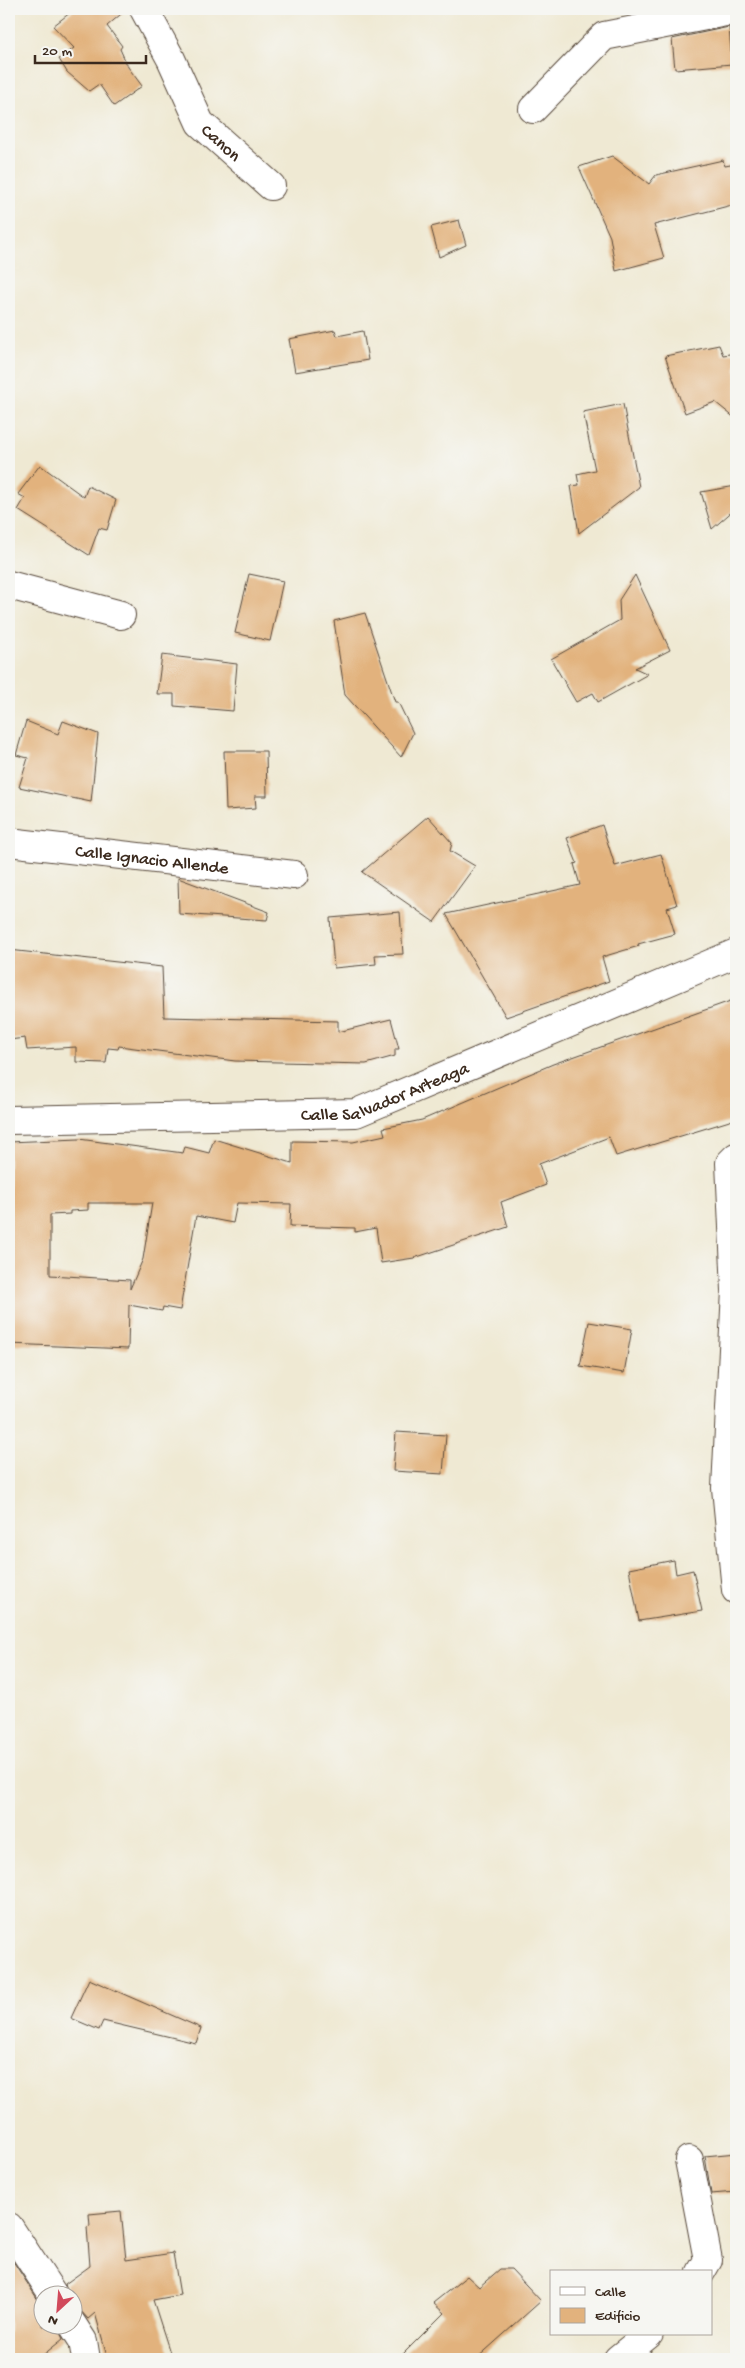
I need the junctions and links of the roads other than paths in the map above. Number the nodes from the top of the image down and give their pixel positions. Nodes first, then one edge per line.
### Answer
1 (144, 9) edge
2 (736, 10) edge
3 (532, 109) dead end
4 (271, 186) dead end
5 (9, 585) edge
6 (121, 615) dead end
7 (9, 842) edge
8 (294, 875) dead end
9 (736, 953) edge
10 (9, 1120) edge
11 (733, 1160) edge
12 (736, 1590) edge
13 (689, 2160) dead end
14 (9, 2227) edge
15 (701, 2270) edge
16 (47, 2286) edge
17 (80, 2336) edge
18 (647, 2336) edge
19 (86, 2359) edge
20 (618, 2359) edge

1 - 4 street, Canon
2 - 3 street
5 - 6 street
7 - 8 street, Calle Ignacio Allende
9 - 10 street, Calle Salvador Arteaga
11 - 12 street
13 - 15 street
14 - 16 street
17 - 19 street
18 - 20 street

